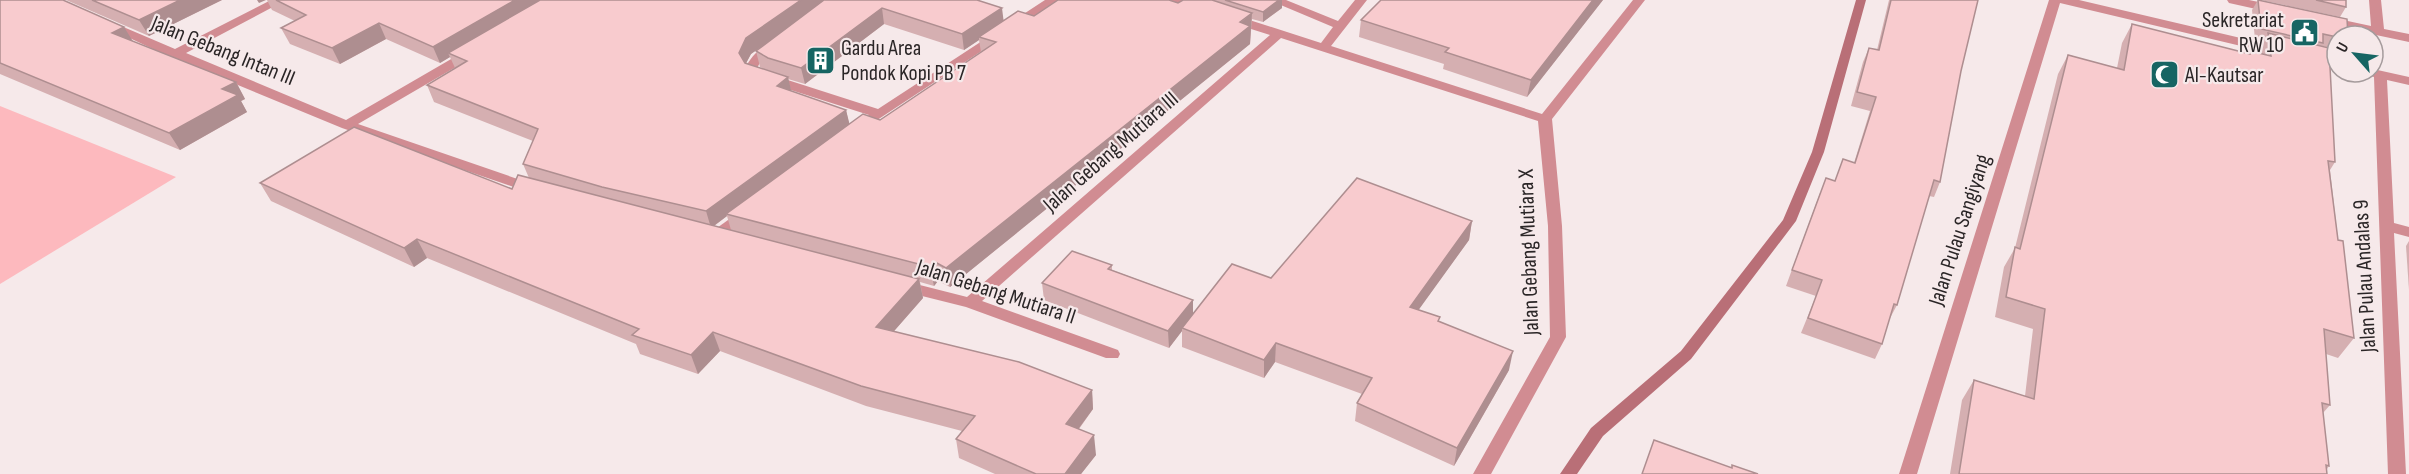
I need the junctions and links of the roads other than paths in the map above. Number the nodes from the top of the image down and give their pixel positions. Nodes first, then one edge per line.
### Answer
1 (280, 0) edge
2 (1053, 0) edge
3 (1173, 0) edge
4 (1275, 0) edge
5 (1361, 0) edge
6 (1639, 0) edge
7 (2055, 0) edge
8 (2064, 0) edge
9 (2233, 0) edge
10 (2375, 0) edge
11 (2288, 12) edge
12 (2311, 17) edge
13 (102, 23) edge
14 (2342, 24) edge
15 (2377, 24) edge
16 (1339, 25) junction
17 (1280, 33) junction
18 (2385, 33) edge
19 (2409, 38) edge
20 (784, 40) edge
21 (1324, 47) junction
22 (480, 48) edge
23 (174, 54) junction
24 (2325, 62) edge
25 (2385, 76) edge
26 (2409, 81) edge
27 (2375, 84) edge
28 (879, 114) junction
29 (1545, 119) junction
30 (346, 125) junction
31 (852, 134) edge
32 (551, 194) edge
33 (760, 201) edge
34 (2385, 226) junction
35 (2409, 232) edge
36 (737, 242) edge
37 (894, 284) edge
38 (970, 303) junction
39 (1112, 354) dead end
40 (1482, 474) edge
41 (1908, 474) edge
42 (2397, 474) edge

1 - 23 street
2 - 28 street
3 - 17 street
4 - 16 street
5 - 16 street
6 - 29 street
7 - 41 street, Jalan Pulau Sangiyang
8 - 24 street
9 - 11 street
10 - 15 street
12 - 14 street
13 - 23 street, Jalan Gebang Intan III
16 - 21 street
17 - 21 street
17 - 38 street, Jalan Gebang Mutiara III
18 - 19 street
20 - 28 street
21 - 29 street
22 - 30 street
23 - 30 street, Jalan Gebang Intan III
25 - 26 street
27 - 34 street, Jalan Pulau Andalas 9
28 - 31 street
29 - 40 street, Jalan Gebang Mutiara X
30 - 32 street
33 - 36 street
34 - 35 street
34 - 42 street, Jalan Pulau Andalas 9
37 - 38 street, Jalan Gebang Mutiara II
38 - 39 street, Jalan Gebang Mutiara II

